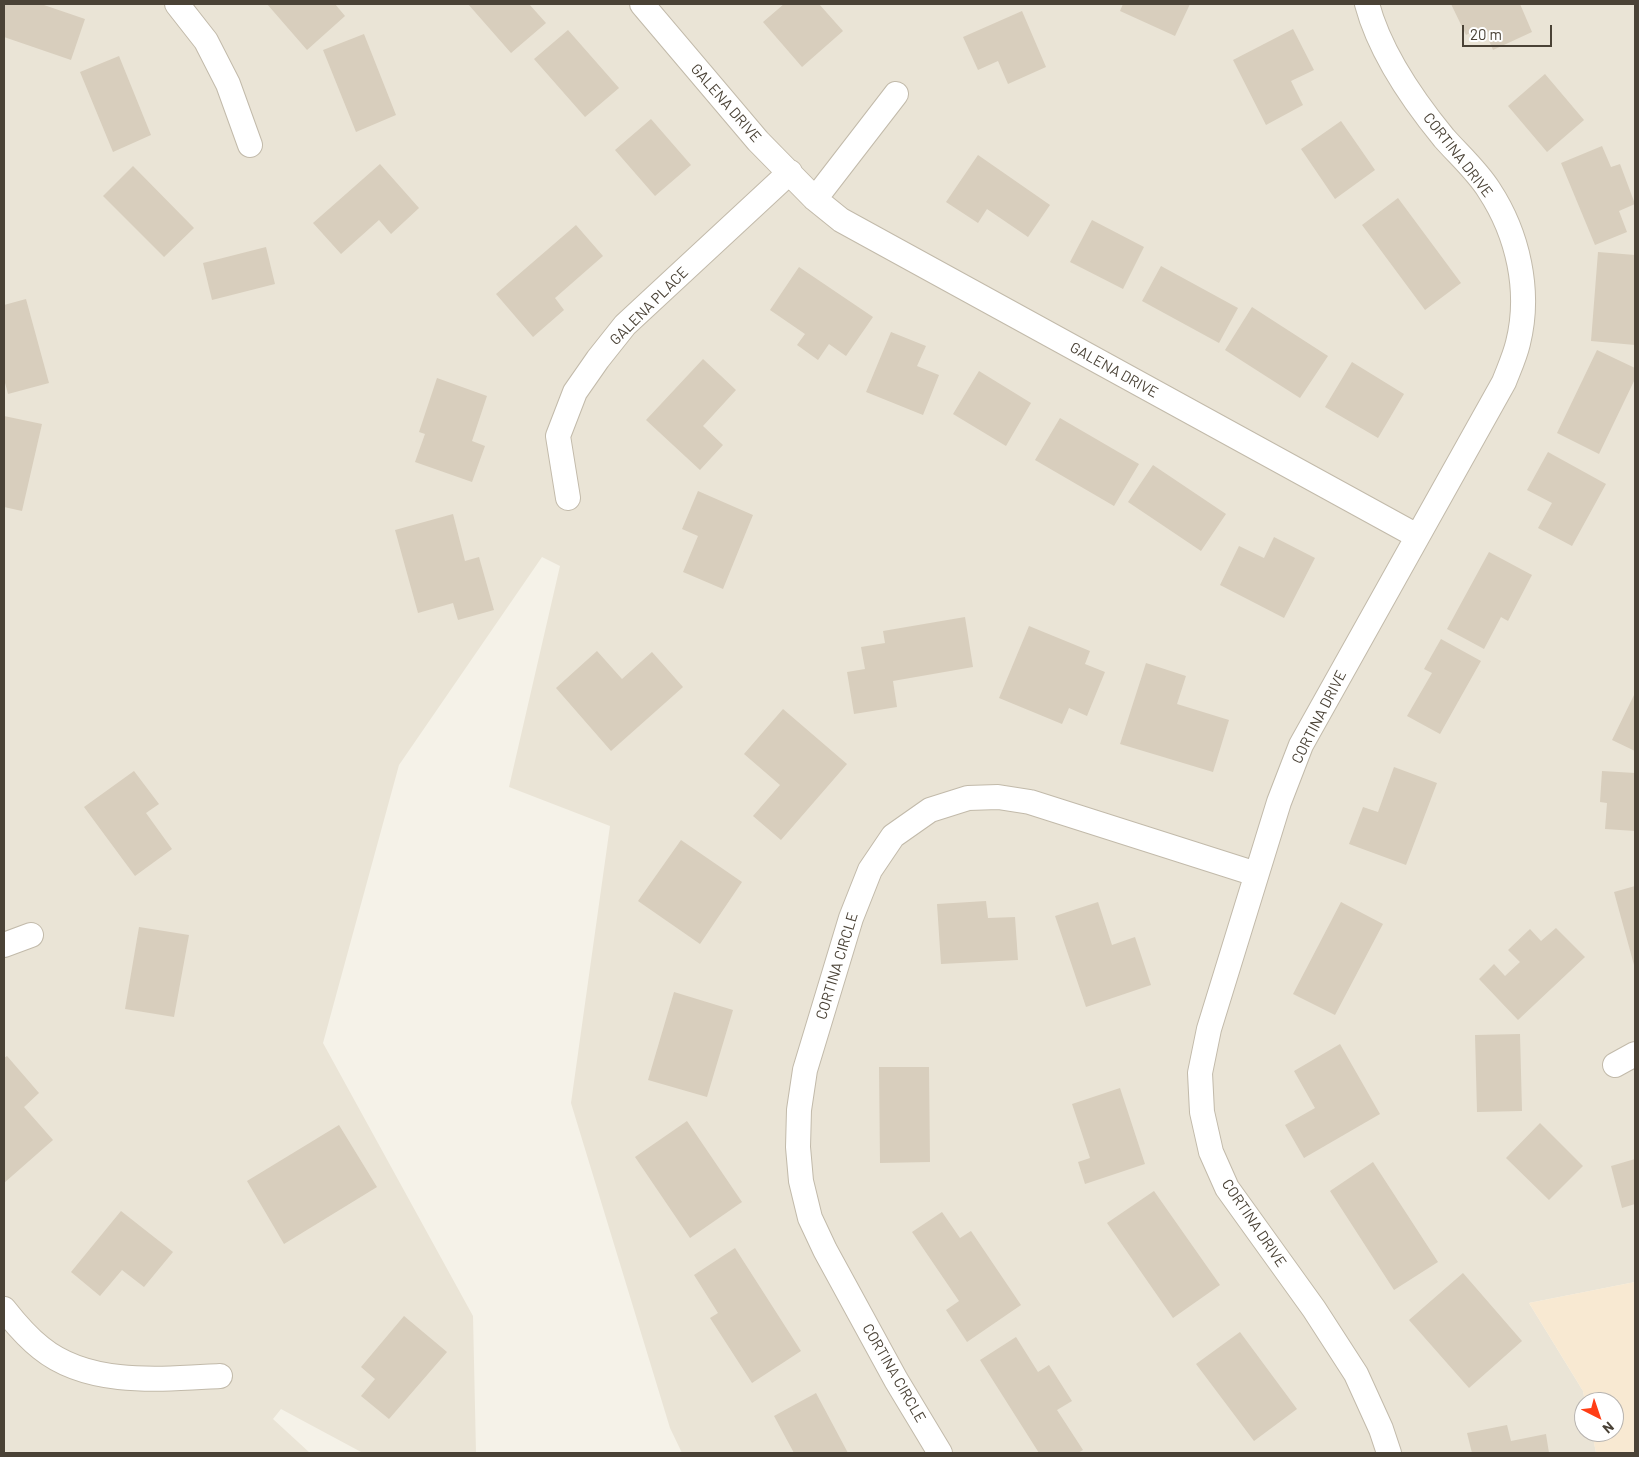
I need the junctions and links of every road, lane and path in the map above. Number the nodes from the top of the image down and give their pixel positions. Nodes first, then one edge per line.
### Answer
1 (177, 4) edge
2 (642, 4) edge
3 (1367, 4) edge
4 (896, 94) dead end
5 (250, 145) dead end
6 (790, 172) junction
7 (815, 199) junction
8 (568, 498) dead end
9 (1417, 536) junction
10 (1256, 874) junction
11 (31, 935) dead end
12 (4, 945) edge
13 (4, 1309) edge
14 (220, 1376) dead end
15 (940, 1453) edge
16 (1389, 1453) edge

1 - 5 street
2 - 6 street, GALENA DRIVE
3 - 9 street, CORTINA DRIVE
4 - 7 street
6 - 7 street, GALENA DRIVE
6 - 8 street, GALENA PLACE
7 - 9 street, GALENA DRIVE
9 - 10 street, CORTINA DRIVE
10 - 15 street, CORTINA CIRCLE
10 - 16 street, CORTINA DRIVE
11 - 12 street
13 - 14 street

